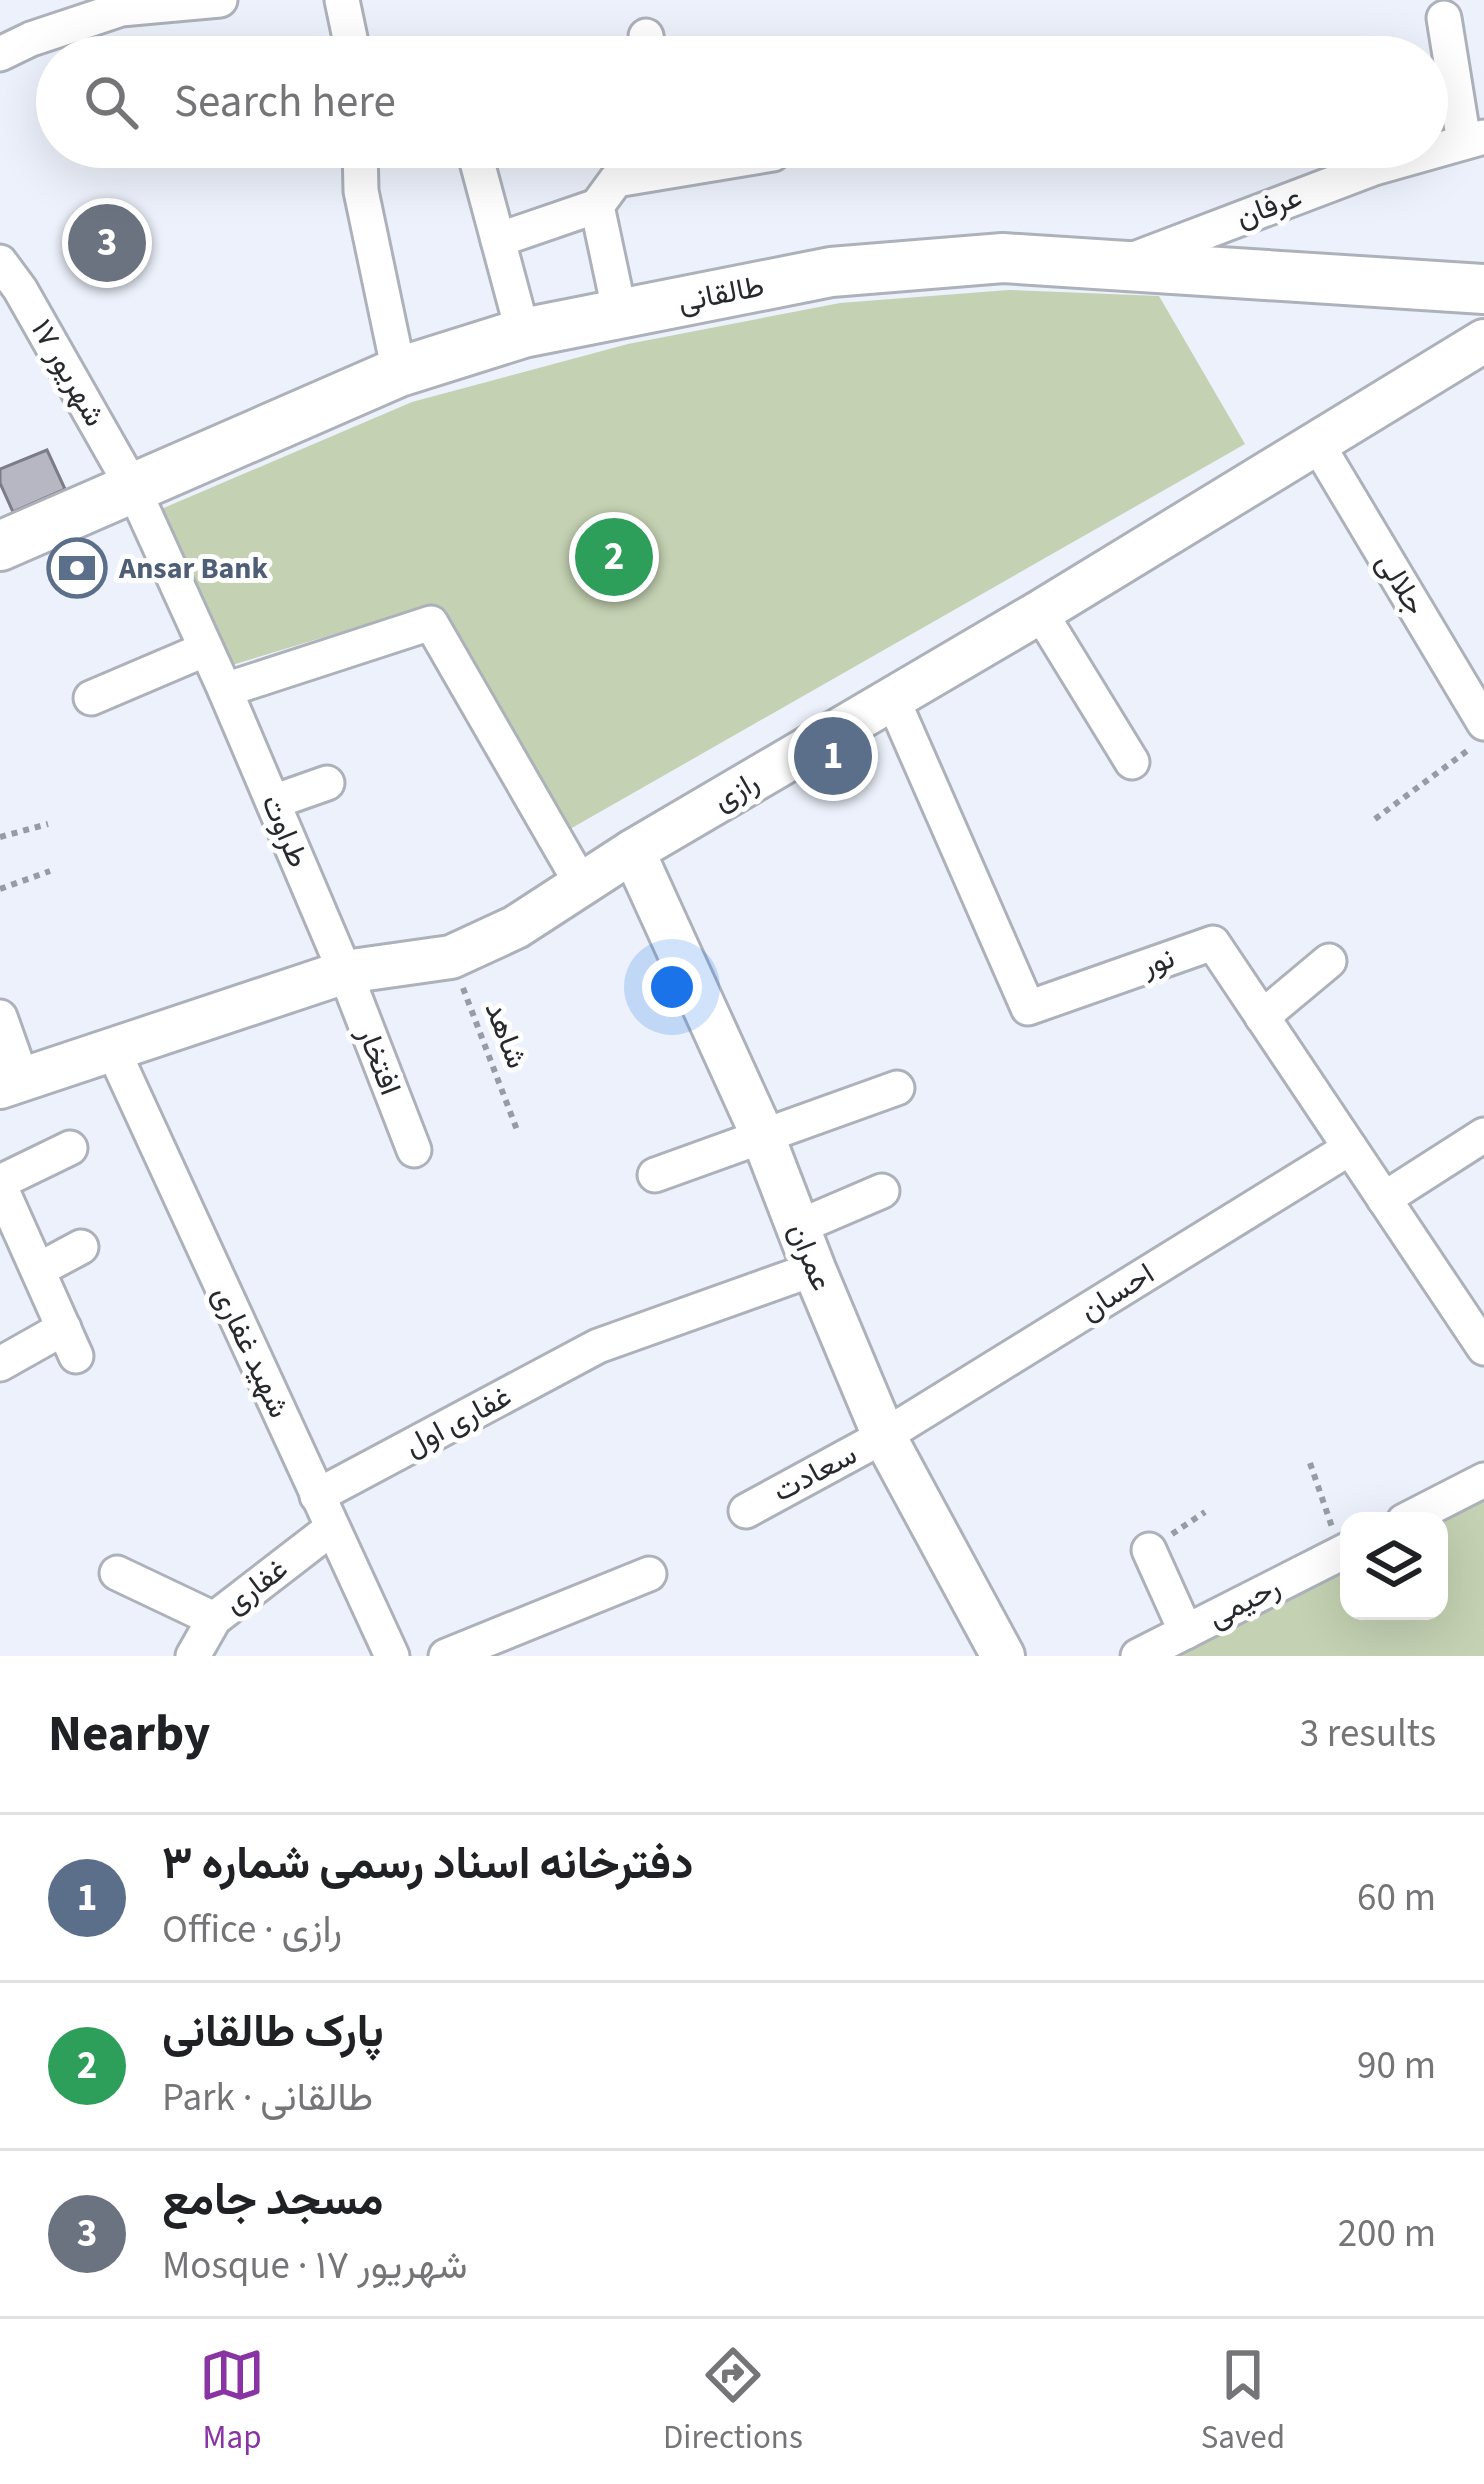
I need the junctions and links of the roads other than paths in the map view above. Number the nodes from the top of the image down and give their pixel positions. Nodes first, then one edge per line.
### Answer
1 (220, 0) edge
2 (342, 0) edge
3 (120, 4) edge
4 (1444, 18) dead end
5 (39, 36) edge
6 (350, 36) edge
7 (36, 37) edge
8 (0, 54) edge
9 (1474, 140) edge
10 (360, 168) edge
11 (479, 168) edge
12 (645, 168) edge
13 (1374, 168) edge
14 (597, 206) junction
15 (498, 240) junction
16 (0, 262) edge
17 (1124, 263) junction
18 (1484, 290) edge
19 (620, 314) junction
20 (523, 333) junction
21 (1484, 341) edge
22 (399, 373) junction
23 (1318, 445) junction
24 (133, 488) junction
25 (0, 546) edge
26 (1040, 612) junction
27 (206, 649) junction
28 (1473, 681) edge
29 (225, 690) junction
30 (91, 698) dead end
31 (893, 700) junction
32 (1484, 723) edge
33 (1132, 762) dead end
34 (327, 783) dead end
35 (272, 802) junction
36 (633, 851) junction
37 (582, 885) junction
38 (1329, 961) dead end
39 (345, 972) junction
40 (0, 1017) edge
41 (1262, 1017) junction
42 (112, 1048) junction
43 (11, 1083) edge
44 (897, 1088) dead end
45 (763, 1134) junction
46 (1484, 1136) edge
47 (70, 1148) dead end
48 (1350, 1148) junction
49 (414, 1150) dead end
50 (655, 1174) dead end
51 (0, 1184) edge
52 (882, 1191) dead end
53 (1384, 1199) junction
54 (798, 1227) junction
55 (11, 1244) edge
56 (81, 1247) dead end
57 (814, 1269) junction
58 (38, 1270) junction
59 (1484, 1348) edge
60 (0, 1364) edge
61 (884, 1436) junction
62 (1484, 1480) edge
63 (317, 1496) junction
64 (746, 1511) dead end
65 (1422, 1512) edge
66 (332, 1528) junction
67 (1149, 1550) dead end
68 (1340, 1554) edge
69 (117, 1574) dead end
70 (649, 1574) dead end
71 (214, 1619) junction
72 (1186, 1632) junction
73 (193, 1656) edge
74 (392, 1656) edge
75 (446, 1656) edge
76 (1004, 1656) edge
77 (1138, 1656) edge

1 - 3 street
2 - 6 street
3 - 5 street
4 - 9 street
7 - 8 street
10 - 22 street
11 - 15 street
12 - 14 street
13 - 17 street, عرفان
14 - 15 street
14 - 19 street
15 - 20 street
16 - 24 street, ۱۷ شهریور
17 - 18 main road, طالقانی
17 - 19 main road, طالقانی
19 - 20 main road, طالقانی
20 - 22 main road, طالقانی
21 - 23 street, رازی
22 - 24 main road, طالقانی
23 - 26 street, رازی
23 - 28 street, جلالی
24 - 25 main road, طالقانی
24 - 27 street, ۱۷ شهریور
26 - 31 street, رازی
26 - 33 street
27 - 29 street, طراوت
27 - 30 street
28 - 32 street, جلالی
29 - 35 street, طراوت
29 - 37 street
31 - 36 street, رازی
31 - 41 street, نور
34 - 35 street
35 - 39 street, طراوت
36 - 37 street, رازی
36 - 45 street, عمران
37 - 39 street, رازی
38 - 41 street
39 - 42 street, رازی
39 - 49 street, افتخار
40 - 43 street
41 - 48 street, نور
42 - 43 street, رازی
42 - 63 street, شهید غفاری
44 - 45 street
45 - 50 street
45 - 54 street, عمران
46 - 53 street
47 - 51 street
48 - 53 street, نور
48 - 61 street, احسان
51 - 55 street
52 - 54 street
53 - 59 street, نور
54 - 57 street, عمران
55 - 58 street
56 - 58 street
57 - 61 street, عمران
57 - 63 street, غفاری اول
58 - 60 street
61 - 64 street, سعادت
61 - 76 street, عمران
62 - 65 street
63 - 66 street, شهید غفاری
66 - 71 street, غفاری
66 - 74 street, شهید غفاری
67 - 72 street
68 - 72 street, رحیمی
69 - 71 street
70 - 75 street
71 - 73 street, غفاری
72 - 77 street, رحیمی

